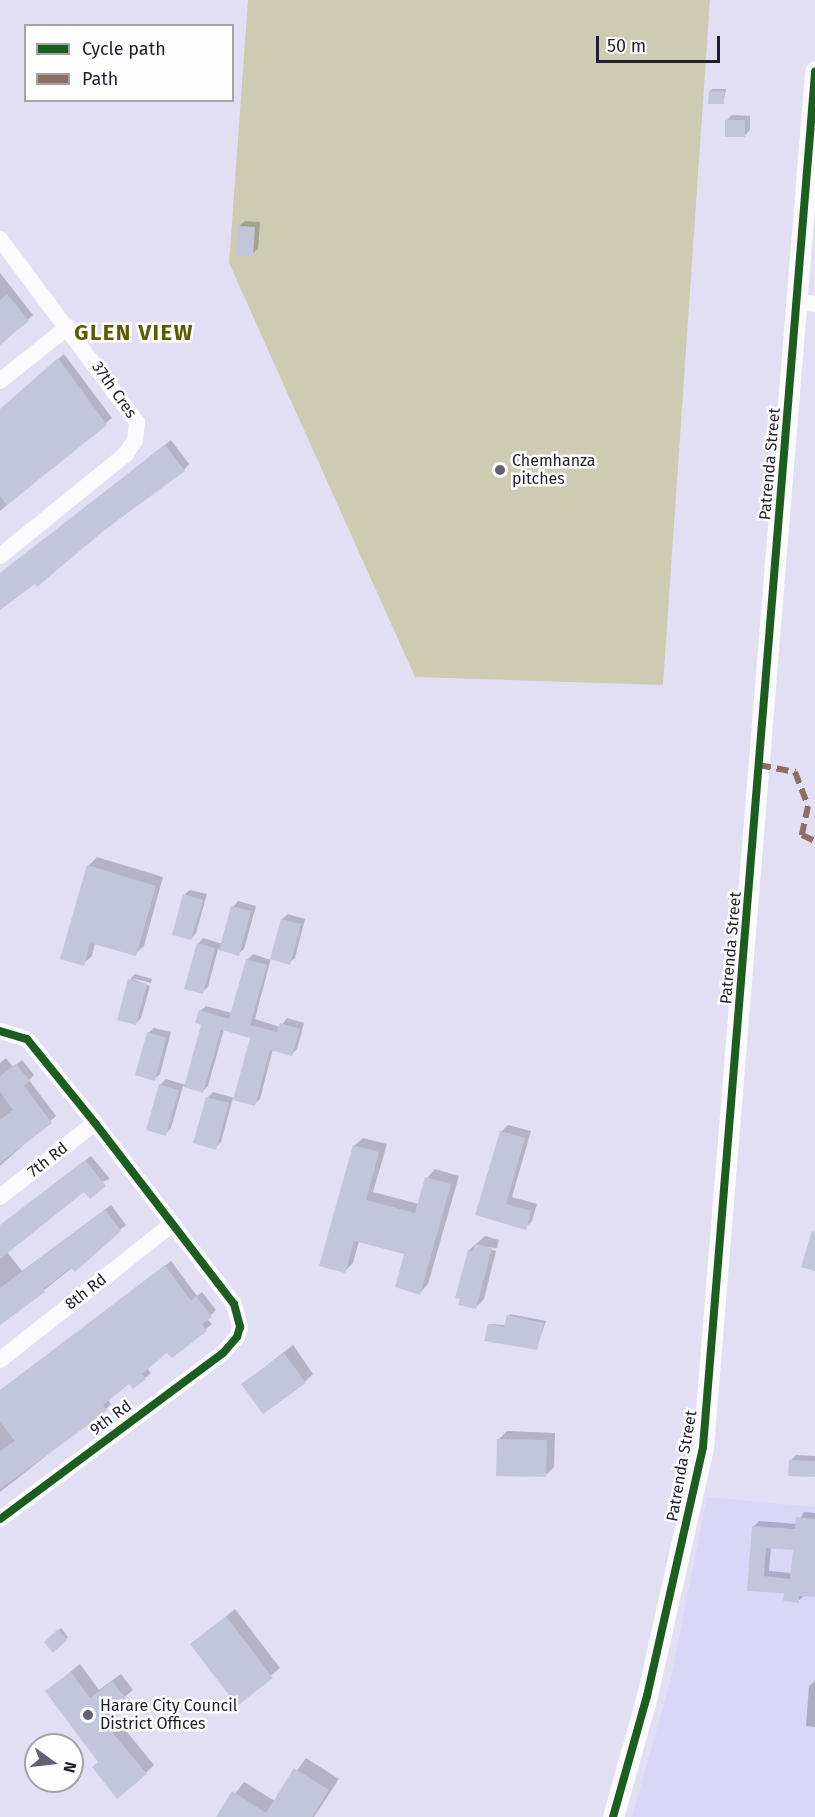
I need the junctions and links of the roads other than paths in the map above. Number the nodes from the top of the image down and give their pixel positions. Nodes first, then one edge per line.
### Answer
1 (815, 72) edge
2 (0, 239) edge
3 (806, 303) edge
4 (68, 327) junction
5 (0, 381) edge
6 (0, 556) edge
7 (0, 1031) edge
8 (95, 1123) junction
9 (0, 1197) edge
10 (172, 1224) junction
11 (0, 1360) edge
12 (0, 1519) edge
13 (613, 1817) edge

1 - 3 street, Patrenda Street
2 - 4 street, 37th Cres
3 - 13 street, Patrenda Street
4 - 5 street
4 - 6 street, 37th Cres
7 - 8 street
8 - 9 street, 7th Rd
8 - 10 street
10 - 11 street, 8th Rd
10 - 12 street, 9th Rd

